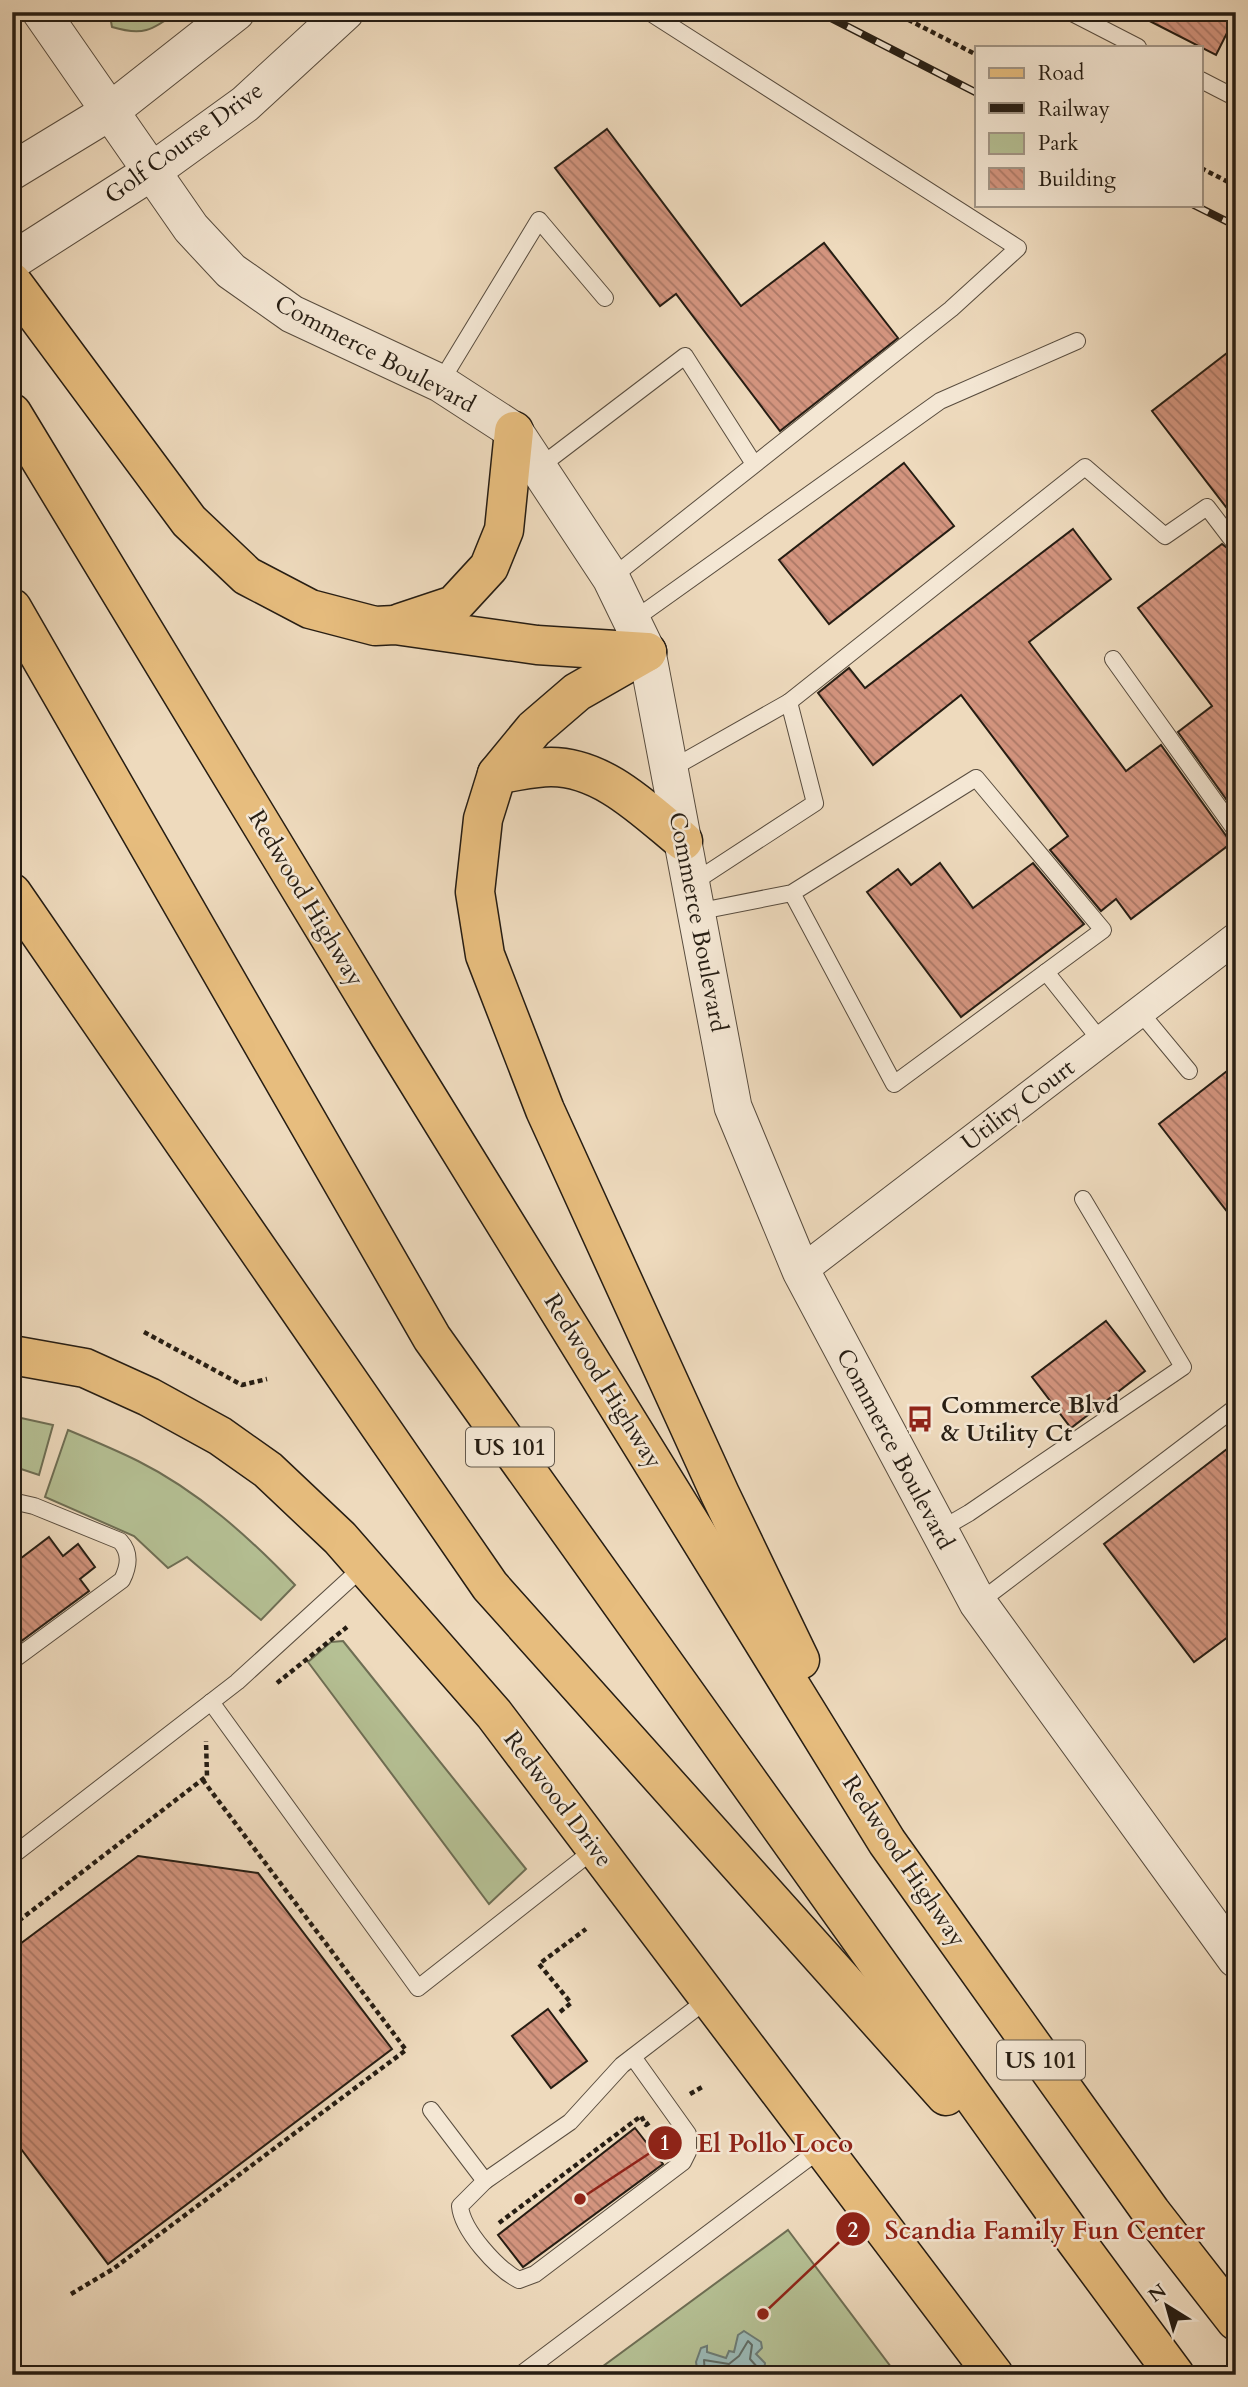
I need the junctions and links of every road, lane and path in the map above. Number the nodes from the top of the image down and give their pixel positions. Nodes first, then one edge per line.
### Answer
1 (345, 12) edge
2 (649, 12) edge
3 (893, 12) edge
4 (1070, 12) edge
5 (232, 14) edge
6 (50, 15) edge
7 (1136, 46) edge
8 (975, 54) edge
9 (1202, 81) edge
10 (1236, 98) edge
11 (109, 112) junction
12 (1202, 169) edge
13 (12, 171) edge
14 (151, 172) junction
15 (1236, 186) edge
16 (12, 261) edge
17 (12, 282) edge
18 (605, 298) dead end
19 (1077, 341) dead end
20 (440, 383) junction
21 (12, 413) edge
22 (514, 431) junction
23 (754, 464) junction
24 (538, 468) junction
25 (1236, 545) edge
26 (611, 578) junction
27 (12, 608) edge
28 (395, 625) junction
29 (639, 636) junction
30 (1113, 659) dead end
31 (789, 702) junction
32 (669, 770) junction
33 (497, 774) junction
34 (1236, 831) edge
35 (683, 841) junction
36 (12, 893) edge
37 (792, 893) junction
38 (694, 898) junction
39 (1236, 939) edge
40 (1046, 972) junction
41 (1140, 1012) junction
42 (1101, 1041) junction
43 (1189, 1071) dead end
44 (1083, 1199) dead end
45 (801, 1271) junction
46 (144, 1332) dead end
47 (12, 1355) edge
48 (267, 1380) dead end
49 (1236, 1407) edge
50 (12, 1501) edge
51 (938, 1531) junction
52 (364, 1566) junction
53 (978, 1603) junction
54 (347, 1627) dead end
55 (12, 1661) edge
56 (276, 1684) dead end
57 (211, 1702) junction
58 (206, 1741) dead end
59 (202, 1779) junction
60 (887, 1842) junction
61 (596, 1849) junction
62 (12, 1856) edge
63 (12, 1926) edge
64 (586, 1929) dead end
65 (1236, 1959) edge
66 (708, 1999) junction
67 (560, 2012) dead end
68 (633, 2057) junction
69 (704, 2086) dead end
70 (683, 2098) dead end
71 (431, 2110) dead end
72 (659, 2116) dead end
73 (822, 2148) junction
74 (485, 2181) junction
75 (499, 2223) dead end
76 (1076, 2241) junction
77 (71, 2294) dead end
78 (1236, 2321) edge
79 (520, 2375) edge
80 (994, 2375) edge
81 (1175, 2375) edge

1 - 14 street, Golf Course Drive
2 - 23 lane
3 - 8 path
4 - 7 lane
5 - 11 street
6 - 11 street, Commerce Boulevard
9 - 10 lane
11 - 13 street
11 - 14 street, Commerce Boulevard
12 - 15 path
14 - 16 street, Golf Course Drive
14 - 20 street, Commerce Boulevard
17 - 28 main road
18 - 20 lane
19 - 29 lane
20 - 22 street, Commerce Boulevard
21 - 60 main road, Redwood Highway / US 101
22 - 24 street, Commerce Boulevard
22 - 28 main road
23 - 24 lane
23 - 26 lane
24 - 26 street, Commerce Boulevard
25 - 31 lane
26 - 29 street, Commerce Boulevard
27 - 76 main road, US 101
28 - 29 main road
29 - 32 street, Commerce Boulevard
29 - 33 main road
30 - 34 lane
31 - 32 lane
31 - 38 lane
32 - 35 street, Commerce Boulevard
33 - 35 main road
33 - 60 main road
35 - 38 street, Commerce Boulevard
36 - 76 main road
37 - 38 lane
37 - 40 lane
37 - 40 lane
38 - 45 street, Commerce Boulevard
39 - 41 street, Utility Court
40 - 42 lane
41 - 42 street, Utility Court
41 - 43 lane
42 - 45 street, Utility Court
44 - 51 lane
45 - 51 street, Commerce Boulevard
46 - 48 path
47 - 52 main road, Redwood Drive
49 - 53 lane
50 - 55 lane
51 - 53 street, Commerce Boulevard
52 - 57 lane
52 - 61 main road, Redwood Drive
53 - 65 street, Commerce Boulevard
54 - 56 path
57 - 61 lane
57 - 62 lane
58 - 59 path
59 - 63 path
59 - 77 path
60 - 78 main road, Redwood Highway / US 101
61 - 66 main road, Redwood Drive
64 - 67 path
66 - 68 lane
66 - 73 main road, Redwood Drive
68 - 74 lane
68 - 74 lane
69 - 70 path
71 - 74 lane
72 - 75 path
73 - 79 lane
73 - 80 main road, Redwood Drive
76 - 81 main road, US 101

